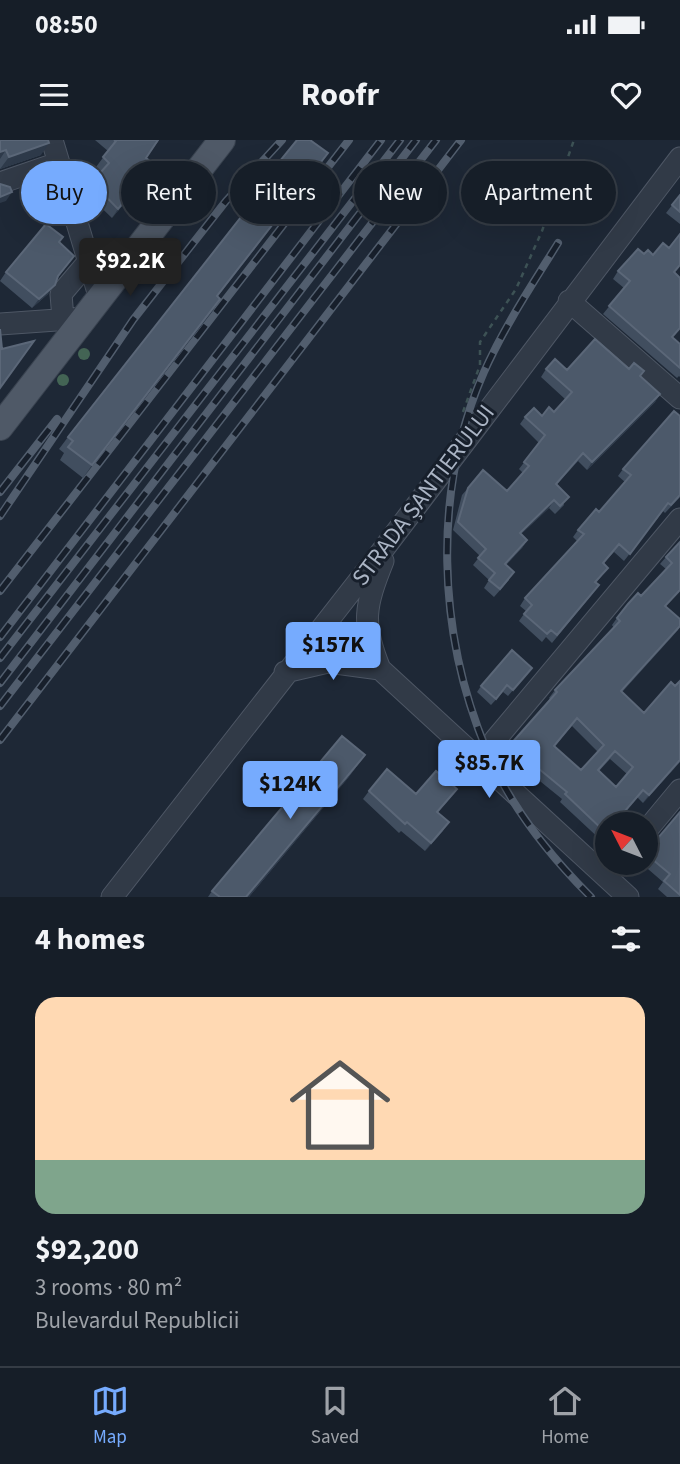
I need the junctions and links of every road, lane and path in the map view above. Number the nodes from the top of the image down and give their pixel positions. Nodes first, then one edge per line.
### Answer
1 (52, 140) edge
2 (222, 140) edge
3 (574, 140) edge
4 (680, 158) edge
5 (57, 161) edge
6 (21, 176) edge
7 (0, 183) edge
8 (77, 224) edge
9 (89, 261) junction
10 (569, 301) junction
11 (83, 312) junction
12 (0, 324) edge
13 (680, 398) edge
14 (461, 419) dead end
15 (0, 427) edge
16 (680, 519) edge
17 (393, 537) junction
18 (380, 669) junction
19 (285, 672) junction
20 (480, 763) junction
21 (680, 790) edge
22 (658, 817) edge
23 (595, 856) edge
24 (615, 875) edge
25 (112, 897) edge
26 (628, 897) edge

1 - 5 street
2 - 11 main road
3 - 14 path
4 - 10 street, STRADA ȘANTIERULUI
6 - 7 street
8 - 9 street
9 - 11 street
9 - 11 street
10 - 13 street
10 - 17 street, STRADA ȘANTIERULUI
11 - 12 street
11 - 15 main road
16 - 20 street
17 - 18 street
17 - 19 street, STRADA ȘANTIERULUI
18 - 19 street
18 - 20 street
19 - 25 street, STRADA ȘANTIERULUI
20 - 23 street
21 - 22 street
24 - 26 street

